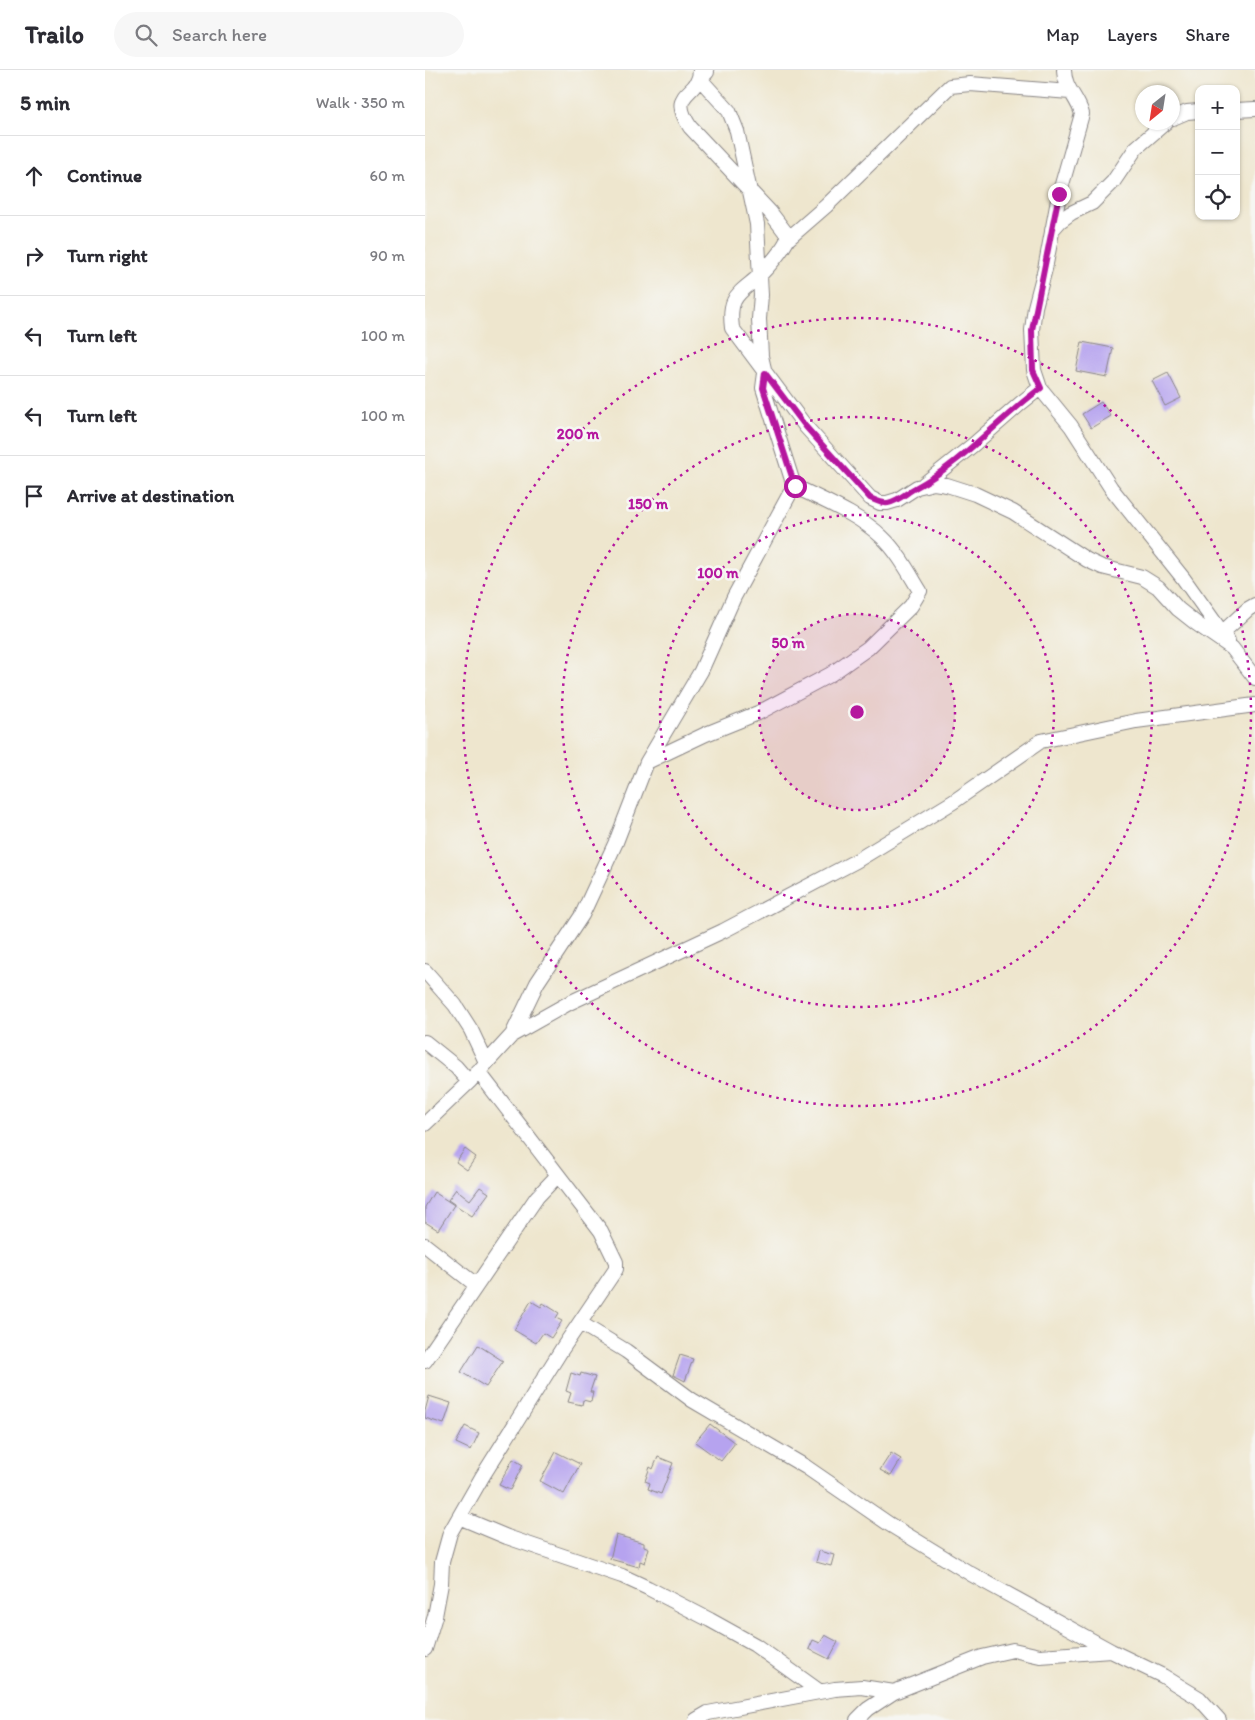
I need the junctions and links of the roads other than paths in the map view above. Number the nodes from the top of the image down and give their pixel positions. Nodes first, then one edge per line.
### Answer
1 (1064, 70) edge
2 (704, 73) edge
3 (1070, 92) junction
4 (1255, 109) edge
5 (1240, 110) edge
6 (1195, 111) edge
7 (1180, 115) edge
8 (1157, 130) edge
9 (749, 190) junction
10 (1051, 231) junction
11 (789, 239) junction
12 (760, 275) junction
13 (765, 373) junction
14 (1041, 388) junction
15 (924, 484) junction
16 (795, 486) junction
17 (1255, 605) edge
18 (1223, 632) junction
19 (1233, 648) junction
20 (1255, 678) edge
21 (1255, 705) edge
22 (647, 762) junction
23 (425, 971) edge
24 (512, 1035) junction
25 (425, 1042) edge
26 (478, 1071) junction
27 (425, 1124) edge
28 (558, 1175) junction
29 (425, 1245) edge
30 (476, 1285) junction
31 (581, 1323) junction
32 (425, 1361) edge
33 (459, 1517) junction
34 (425, 1649) edge
35 (1111, 1651) junction
36 (819, 1691) junction
37 (894, 1692) junction
38 (696, 1720) edge
39 (857, 1720) edge
40 (1219, 1720) edge

1 - 3 street
2 - 9 street
2 - 9 street
3 - 10 street
3 - 11 street
4 - 5 street
6 - 7 street
8 - 10 street
9 - 11 street
9 - 12 street
10 - 14 street
11 - 12 street
12 - 13 street
12 - 13 street
13 - 15 street
13 - 16 street
14 - 15 street
14 - 18 street
15 - 19 street
16 - 22 street
16 - 22 street
17 - 18 street
18 - 19 street
19 - 20 street
21 - 24 street
22 - 24 street
23 - 26 street
24 - 26 street
25 - 26 street
26 - 27 street
26 - 28 street
28 - 30 street
28 - 31 street
29 - 30 street
30 - 32 street
31 - 33 street
31 - 35 street
33 - 34 street
33 - 36 street
35 - 37 street
35 - 40 street
36 - 37 street
36 - 38 street
37 - 39 street

